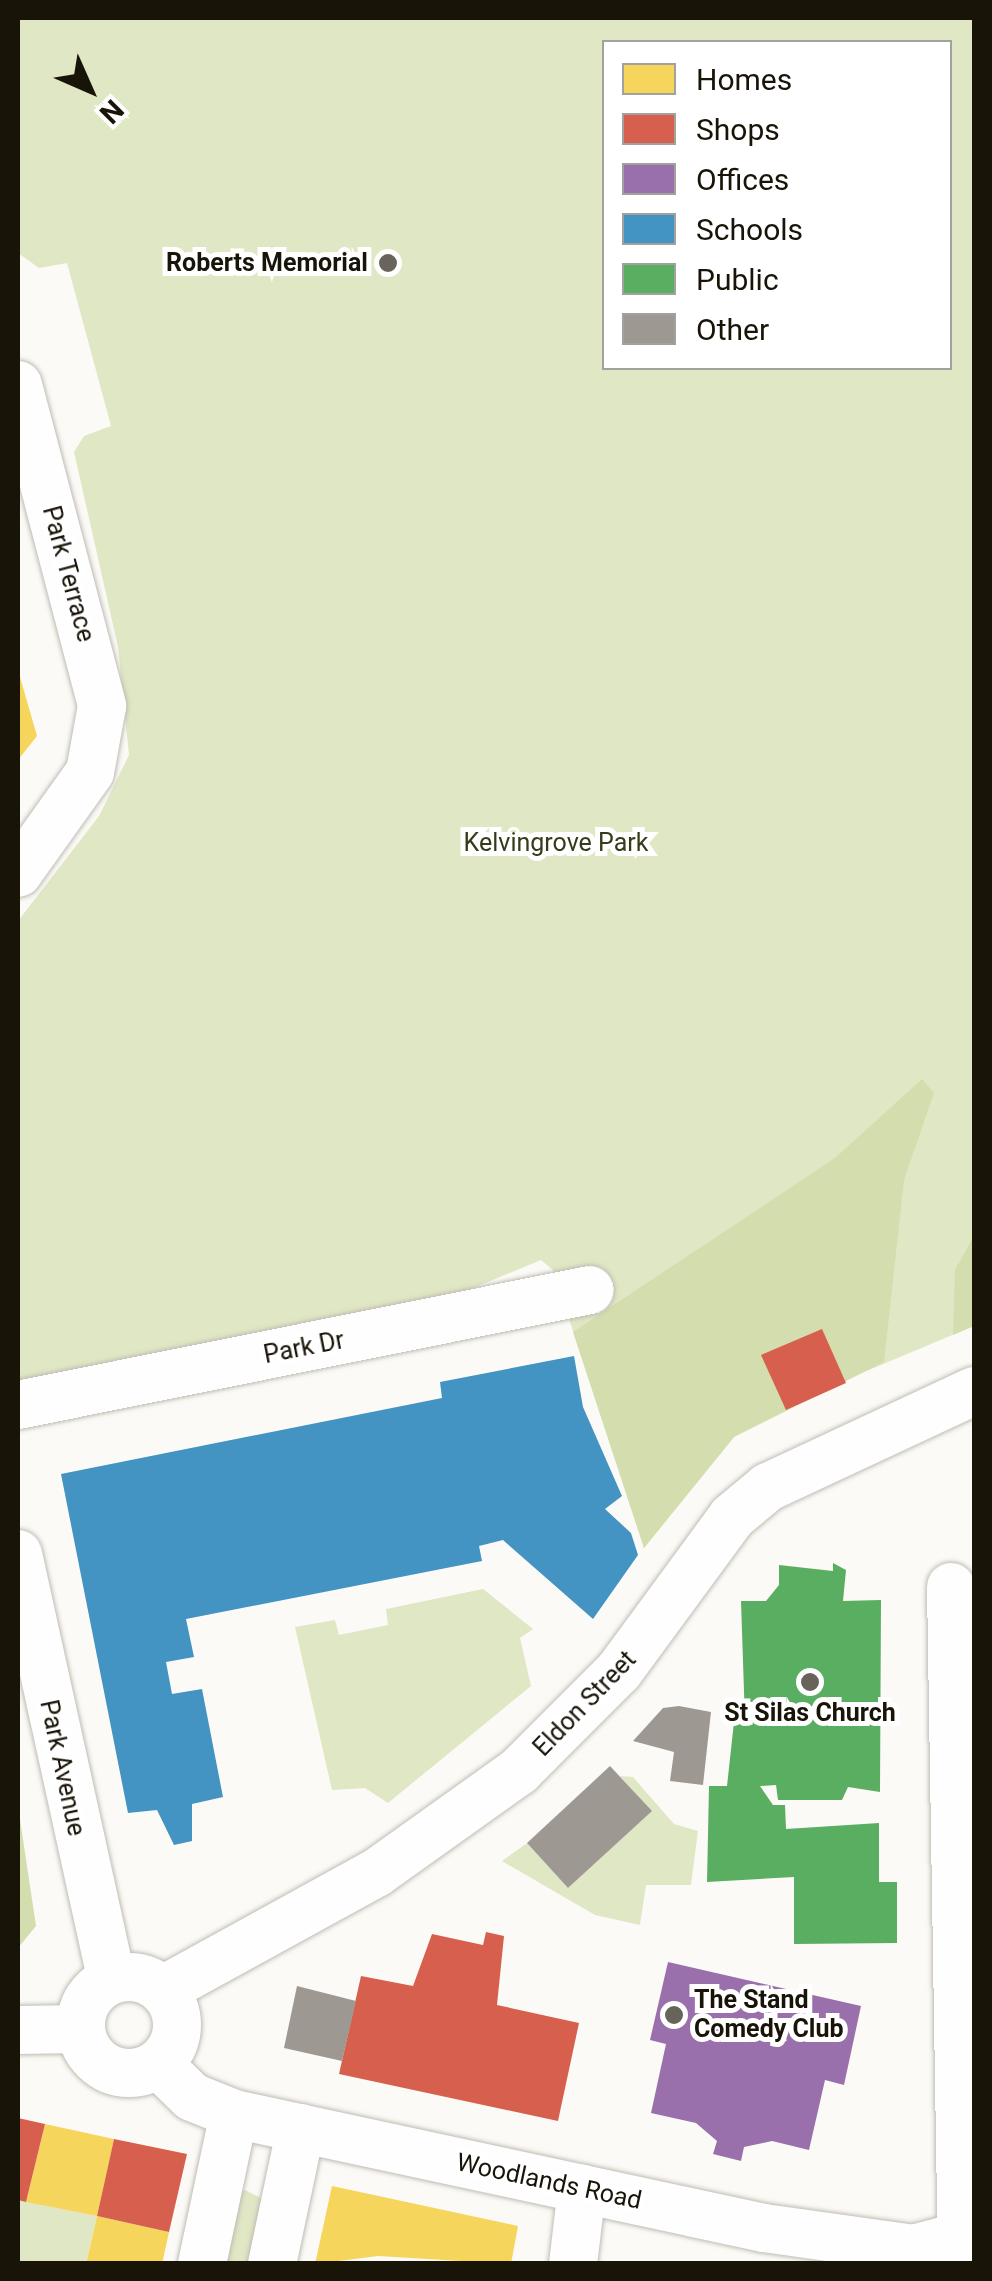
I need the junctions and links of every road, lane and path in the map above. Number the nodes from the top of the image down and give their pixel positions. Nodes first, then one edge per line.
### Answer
1 (19, 396) edge
2 (18, 873) edge
3 (590, 1290) dead end
4 (974, 1391) edge
5 (18, 1404) edge
6 (18, 1554) edge
7 (951, 1587) dead end
8 (112, 1980) junction
9 (162, 1990) junction
10 (81, 2028) junction
11 (18, 2030) edge
12 (158, 2064) junction
13 (234, 2114) junction
14 (301, 2128) junction
15 (582, 2189) junction
16 (964, 2247) edge
17 (202, 2264) edge
18 (272, 2264) edge
19 (573, 2264) edge

1 - 2 street, Park Terrace
3 - 5 street, Park Dr
4 - 9 street, Eldon Street
6 - 8 street, Park Avenue
7 - 16 street
8 - 9 street
8 - 10 street
9 - 12 street
10 - 11 street
10 - 12 street
12 - 13 street, Woodlands Road
13 - 14 street, Woodlands Road
13 - 17 street
14 - 15 street, Woodlands Road
14 - 18 street
15 - 16 street, Woodlands Road
15 - 19 street

